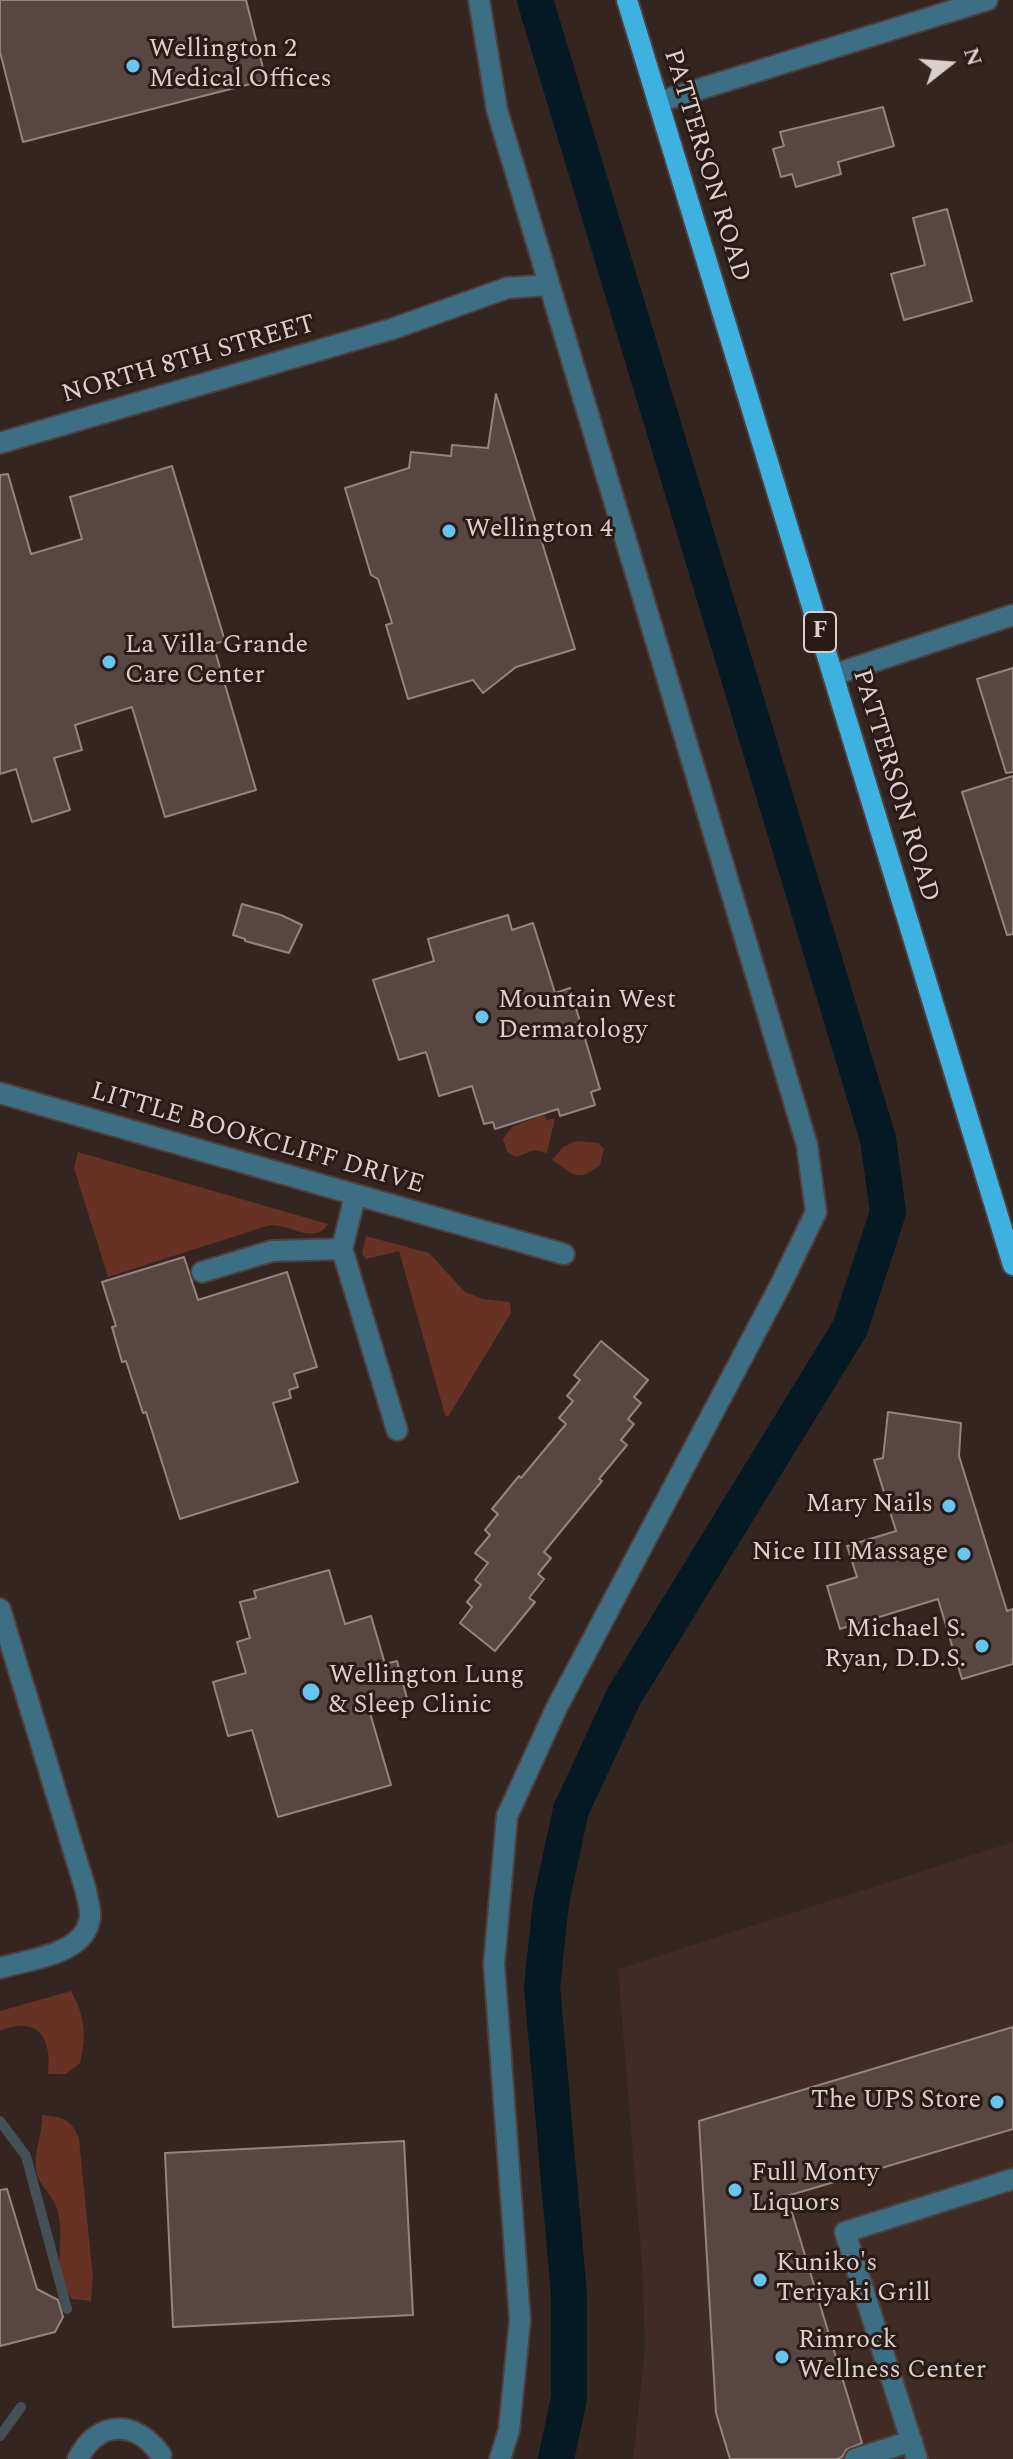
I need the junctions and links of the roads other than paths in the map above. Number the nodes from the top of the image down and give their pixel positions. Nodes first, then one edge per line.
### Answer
1 (479, 0) edge
2 (627, 0) edge
3 (987, 0) edge
4 (658, 102) junction
5 (549, 285) junction
6 (0, 443) edge
7 (1013, 615) edge
8 (833, 675) junction
9 (0, 1093) edge
10 (355, 1196) junction
11 (1005, 1210) edge
12 (342, 1249) junction
13 (564, 1254) dead end
14 (1013, 1265) edge
15 (202, 1272) dead end
16 (397, 1430) dead end
17 (0, 1609) edge
18 (0, 1968) edge
19 (1013, 2179) edge
20 (914, 2450) edge
21 (161, 2455) dead end
22 (78, 2459) edge
23 (500, 2459) edge
24 (855, 2459) edge

1 - 5 street
2 - 4 main road, PATTERSON ROAD / F
3 - 4 street
4 - 8 main road, PATTERSON ROAD / F
5 - 6 street, NORTH 8TH STREET
5 - 23 street
7 - 8 street
8 - 11 main road, PATTERSON ROAD / F
9 - 10 street, LITTLE BOOKCLIFF DRIVE
10 - 12 street
10 - 13 street, LITTLE BOOKCLIFF DRIVE
11 - 14 main road, PATTERSON ROAD / F
12 - 15 street
12 - 16 street
17 - 18 street
19 - 20 street
20 - 24 street
21 - 22 street

